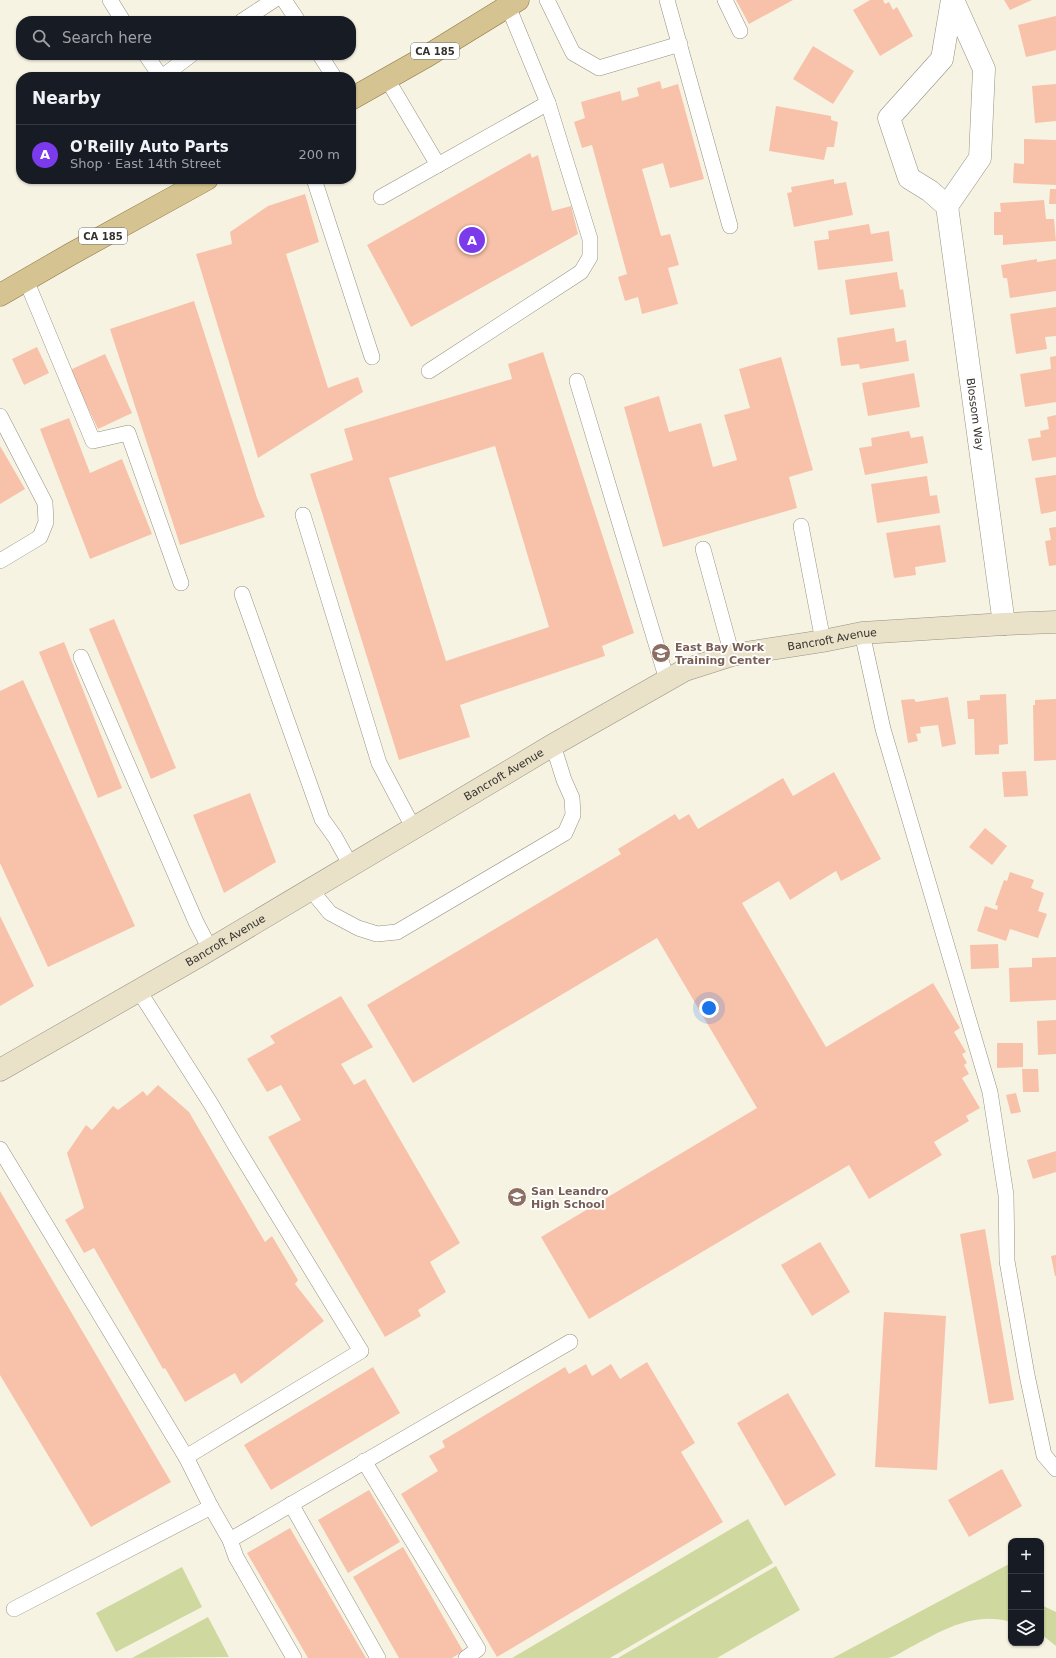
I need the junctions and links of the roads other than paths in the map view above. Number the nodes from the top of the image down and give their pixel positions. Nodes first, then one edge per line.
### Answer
1 (110, 0) edge
2 (274, 0) edge
3 (284, 0) edge
4 (547, 0) edge
5 (667, 0) edge
6 (725, 0) edge
7 (952, 0) edge
8 (513, 3) edge
9 (120, 16) edge
10 (250, 16) edge
11 (295, 16) edge
12 (740, 31) dead end
13 (680, 44) junction
14 (149, 60) edge
15 (184, 60) edge
16 (323, 60) edge
17 (158, 72) edge
18 (168, 72) edge
19 (331, 72) edge
20 (387, 79) junction
21 (356, 96) edge
22 (548, 103) junction
23 (438, 165) junction
24 (198, 184) edge
25 (316, 184) edge
26 (381, 197) dead end
27 (947, 206) junction
28 (730, 226) dead end
29 (26, 280) junction
30 (0, 295) edge
31 (372, 357) dead end
32 (428, 371) dead end
33 (577, 381) dead end
34 (0, 416) edge
35 (303, 515) dead end
36 (801, 526) dead end
37 (703, 549) dead end
38 (0, 561) edge
39 (181, 583) dead end
40 (242, 594) dead end
41 (1056, 622) edge
42 (1004, 624) junction
43 (862, 633) junction
44 (823, 641) junction
45 (732, 655) junction
46 (81, 657) dead end
47 (667, 680) junction
48 (553, 745) junction
49 (414, 829) junction
50 (351, 866) junction
51 (311, 890) junction
52 (210, 949) junction
53 (138, 991) junction
54 (0, 1070) edge
55 (0, 1150) edge
56 (570, 1342) dead end
57 (186, 1457) junction
58 (364, 1461) junction
59 (1056, 1469) edge
60 (291, 1504) junction
61 (211, 1507) junction
62 (230, 1540) junction
63 (14, 1609) dead end
64 (294, 1658) edge
65 (378, 1658) edge
66 (466, 1658) edge

1 - 9 lane
2 - 10 lane
3 - 11 lane
4 - 13 lane
5 - 13 lane
6 - 12 lane
7 - 27 street
7 - 27 street
8 - 20 main road, CA 185
8 - 22 lane
13 - 28 lane
14 - 17 lane
15 - 18 lane
16 - 19 lane
20 - 21 main road, CA 185
20 - 23 lane
22 - 23 lane
22 - 32 lane
23 - 26 lane
24 - 29 main road, CA 185
25 - 31 lane
27 - 42 street, Blossom Way
29 - 30 main road, CA 185
29 - 39 lane
33 - 47 lane
34 - 38 lane
35 - 49 lane
36 - 44 lane
37 - 45 lane
40 - 50 lane
41 - 42 main road, Bancroft Avenue
42 - 43 main road, Bancroft Avenue
43 - 44 main road, Bancroft Avenue
43 - 59 lane
44 - 45 main road, Bancroft Avenue
45 - 47 main road, Bancroft Avenue
46 - 52 lane
47 - 48 main road, Bancroft Avenue
48 - 49 main road, Bancroft Avenue
48 - 51 lane
49 - 50 main road, Bancroft Avenue
50 - 51 main road, Bancroft Avenue
51 - 52 main road, Bancroft Avenue
52 - 53 main road, Bancroft Avenue
53 - 54 main road, Bancroft Avenue
53 - 57 lane
55 - 57 lane
56 - 58 lane
57 - 61 lane
58 - 60 lane
58 - 66 lane
60 - 62 lane
60 - 65 lane
61 - 62 lane
61 - 63 lane
62 - 64 lane

